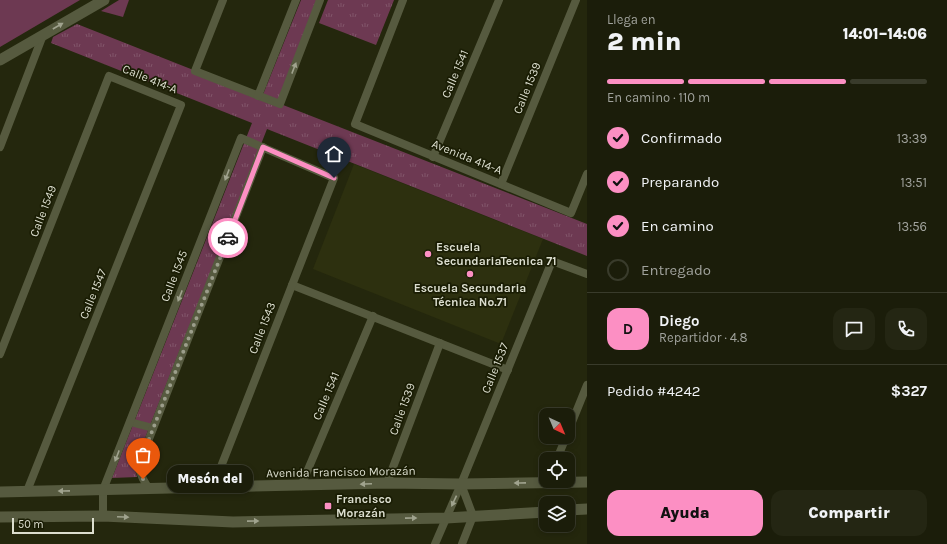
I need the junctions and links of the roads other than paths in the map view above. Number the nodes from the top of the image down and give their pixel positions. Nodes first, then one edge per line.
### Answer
1 (104, 0) edge
2 (223, 0) edge
3 (296, 0) edge
4 (320, 0) edge
5 (403, 0) edge
6 (499, 0) edge
7 (576, 0) edge
8 (43, 35) junction
9 (0, 60) edge
10 (109, 76) joint
11 (258, 96) junction
12 (181, 105) joint
13 (0, 147) edge
14 (263, 147) junction
15 (433, 157) junction
16 (587, 174) edge
17 (501, 184) junction
18 (587, 274) edge
19 (292, 285) junction
20 (373, 316) junction
21 (440, 343) junction
22 (0, 354) edge
23 (508, 370) junction
24 (587, 385) edge
25 (575, 415) edge
26 (130, 422) junction
27 (153, 428) junction
28 (539, 482) edge
29 (575, 482) edge
30 (587, 482) edge
31 (387, 484) junction
32 (461, 484) junction
33 (301, 486) junction
34 (213, 487) junction
35 (149, 489) junction
36 (103, 490) junction
37 (27, 491) junction
38 (0, 492) edge
39 (587, 509) edge
40 (575, 510) edge
41 (539, 512) edge
42 (103, 516) junction
43 (473, 516) junction
44 (0, 518) edge
45 (446, 518) junction
46 (435, 544) edge
47 (462, 544) edge

8 -> 1 street
2 - 11 street
3 - 11 street
11 -> 4 street
5 - 15 street, Avenida 414-A
6 - 15 street, Calle 1541
7 - 17 street, Calle 1539
8 - 9 street
8 - 13 street
10 - 12 street, Calle 414-A
10 - 22 street, Calle 1549
12 - 37 street, Calle 1547
14 - 19 street, Calle 1543
14 -> 26 street, Calle 1545
14 - 27 street
15 - 17 street, Avenida 414-A
16 - 17 street, Avenida 414-A
18 - 23 street, Calle 1537
19 - 20 street
19 - 34 street, Calle 1543
20 - 21 street
20 - 33 street, Calle 1541
21 - 23 street
21 - 31 street, Calle 1539
23 - 32 street, Calle 1537
24 - 25 street
26 - 27 street
26 -> 36 street, Calle 1545
27 - 35 street
28 -> 32 street, Avenida Francisco Morazán
29 - 30 street, Avenida Francisco Morazán
31 - 32 street, Avenida Francisco Morazán
31 -> 33 street, Avenida Francisco Morazán
32 - 43 street
32 -> 45 street, Calle 1537
33 - 34 street, Avenida Francisco Morazán
34 - 35 street, Avenida Francisco Morazán
35 - 36 street, Avenida Francisco Morazán
36 -> 37 street, Avenida Francisco Morazán
36 - 42 street, Calle 1545
37 - 38 street, Avenida Francisco Morazán
39 - 40 street
41 - 43 street
42 - 44 street
42 -> 45 street
43 - 45 street
43 - 47 street
45 - 46 street, Calle 1537

